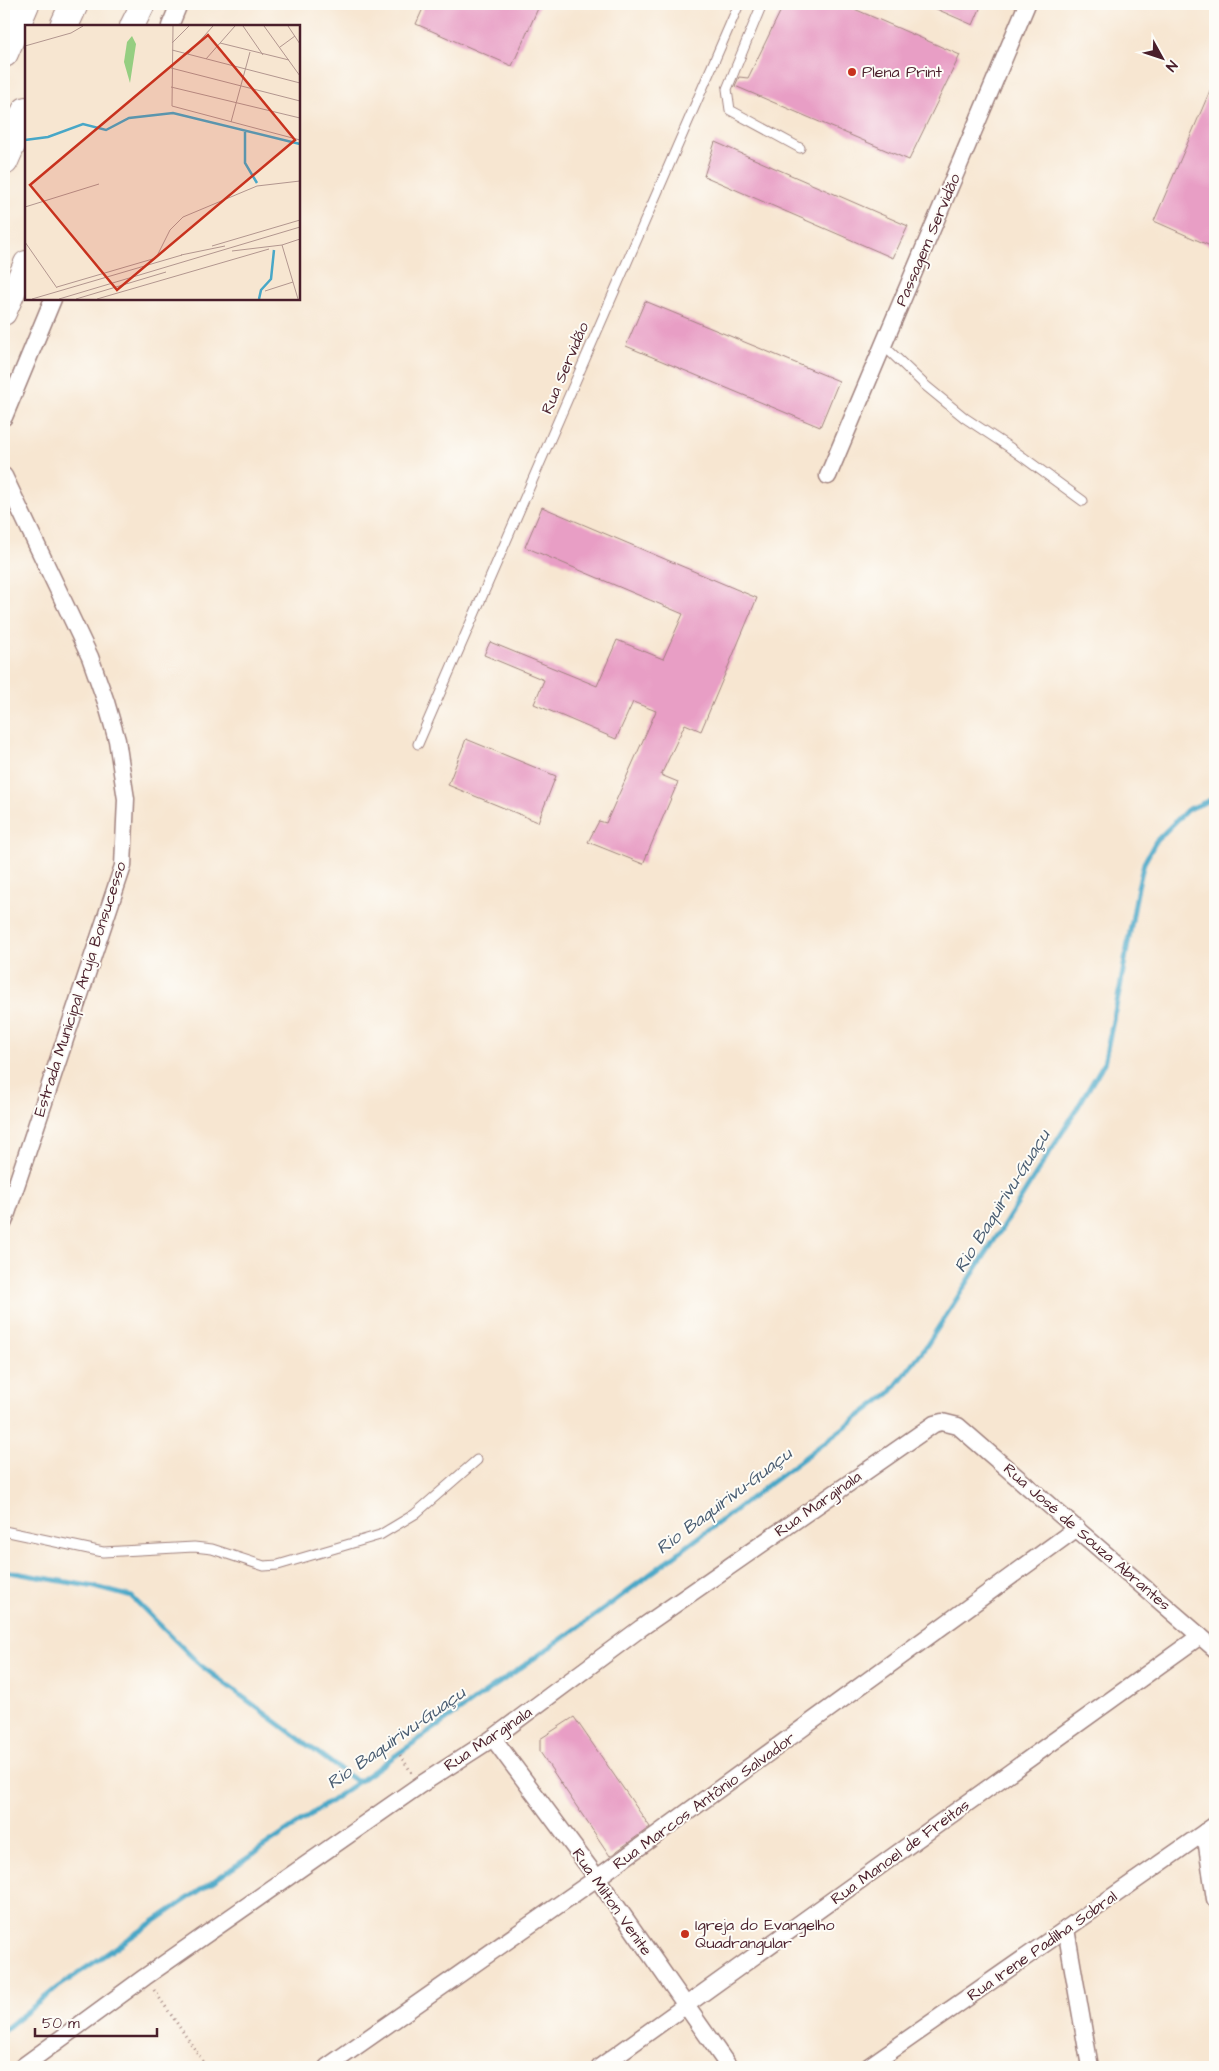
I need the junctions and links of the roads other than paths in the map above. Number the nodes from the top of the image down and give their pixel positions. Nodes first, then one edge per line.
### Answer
1 (25, 4) edge
2 (74, 4) edge
3 (142, 4) edge
4 (180, 4) edge
5 (739, 4) edge
6 (762, 4) edge
7 (1027, 4) edge
8 (64, 25) edge
9 (132, 25) edge
10 (170, 25) edge
11 (4, 54) edge
12 (25, 113) edge
13 (800, 148) dead end
14 (4, 160) edge
15 (25, 265) edge
16 (52, 300) edge
17 (4, 313) edge
18 (883, 345) junction
19 (4, 417) edge
20 (4, 476) edge
21 (828, 476) dead end
22 (1083, 501) dead end
23 (418, 744) dead end
24 (4, 1222) edge
25 (958, 1426) joint
26 (477, 1460) dead end
27 (1077, 1528) junction
28 (4, 1531) edge
29 (1200, 1636) junction
30 (1215, 1649) edge
31 (493, 1738) junction
32 (1210, 1829) edge
33 (597, 1878) junction
34 (1215, 1899) edge
35 (1066, 1929) junction
36 (686, 2006) junction
37 (22, 2067) edge
38 (327, 2067) edge
39 (600, 2067) edge
40 (729, 2067) edge
41 (868, 2067) edge
42 (1090, 2067) edge

1 - 11 highway
2 - 8 highway
3 - 9 street
4 - 10 street
5 - 23 lane, Rua Servidão
6 - 13 lane
7 - 18 street, Passagem Servidão
12 - 14 highway
15 - 17 street
16 - 19 street
18 - 21 street, Passagem Servidão
18 - 22 lane
20 - 24 street, Estrada Municipal Aruja Bonsucesso
25 - 27 street, Rua José de Souza Abrantes
25 - 31 street, Rua Marginala
26 - 28 lane
27 - 29 street, Rua José de Souza Abrantes
27 - 33 street, Rua Marcos Antônio Salvador
29 - 30 street, Rua José de Souza Abrantes
29 - 36 street, Rua Manoel de Freitas
31 - 33 street, Rua Milton Venite
31 - 37 street, Rua Marginala
32 - 34 street
32 - 35 street, Rua Irene Padilha Sobral
33 - 36 street, Rua Milton Venite
33 - 38 street, Rua Marcos Antônio Salvador
35 - 41 street, Rua Irene Padilha Sobral
35 - 42 street
36 - 39 street, Rua Manoel de Freitas
36 - 40 street, Rua Milton Venite

